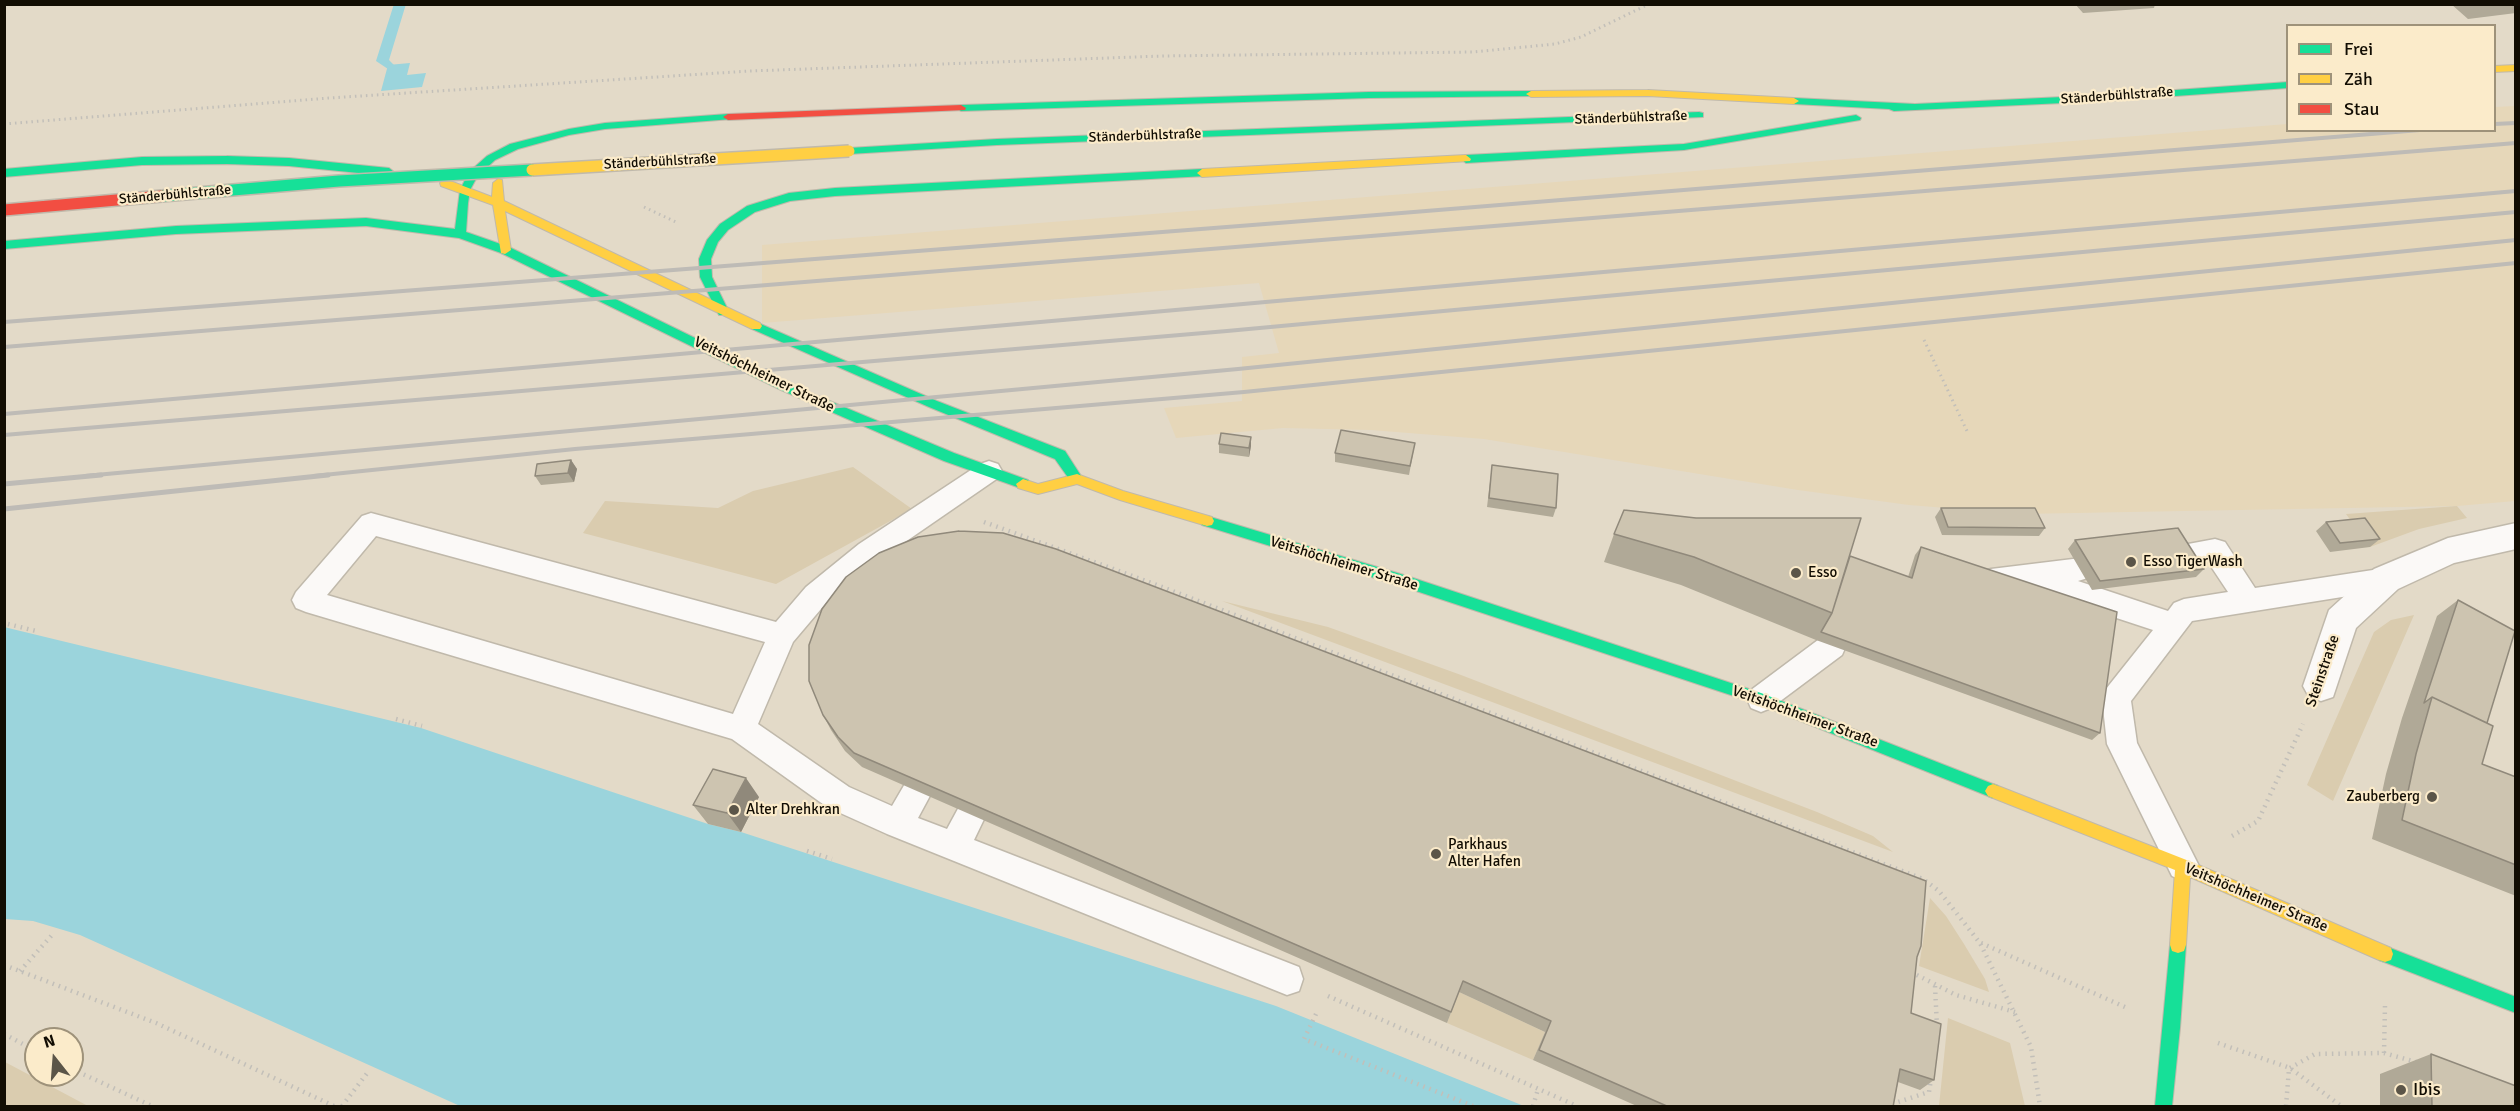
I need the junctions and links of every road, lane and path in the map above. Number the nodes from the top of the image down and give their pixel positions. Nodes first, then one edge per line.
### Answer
1 (2516, 68) edge
2 (2496, 69) edge
3 (2286, 85) edge
4 (1915, 107) junction
5 (1761, 113) dead end
6 (1714, 115) dead end
7 (536, 141) junction
8 (4, 174) edge
9 (465, 190) junction
10 (498, 203) junction
11 (4, 210) edge
12 (460, 234) junction
13 (4, 245) edge
14 (505, 250) junction
15 (723, 312) junction
16 (1924, 340) dead end
17 (1967, 431) dead end
18 (989, 471) junction
19 (1077, 479) junction
20 (938, 505) junction
21 (2516, 536) edge
22 (2182, 555) edge
23 (2080, 569) dead end
24 (2036, 575) junction
25 (2386, 579) junction
26 (1991, 580) edge
27 (2248, 601) junction
28 (8, 624) dead end
29 (2174, 626) junction
30 (36, 631) dead end
31 (782, 635) junction
32 (1832, 646) edge
33 (2321, 686) joint
34 (1761, 699) junction
35 (396, 719) dead end
36 (422, 726) dead end
37 (741, 729) junction
38 (917, 792) edge
39 (971, 815) edge
40 (898, 824) junction
41 (954, 847) junction
42 (807, 851) dead end
43 (832, 859) dead end
44 (2183, 866) junction
45 (1923, 879) junction
46 (1922, 890) edge
47 (52, 935) dead end
48 (1911, 960) edge
49 (4, 965) edge
50 (1903, 969) edge
51 (20, 971) junction
52 (1910, 972) junction
53 (1287, 979) joint
54 (1935, 986) junction
55 (2516, 1005) edge
56 (2015, 1012) junction
57 (1313, 1021) dead end
58 (4, 1034) edge
59 (1937, 1036) edge
60 (24, 1045) edge
61 (2428, 1065) dead end
62 (2289, 1068) junction
63 (1932, 1070) edge
64 (368, 1072) dead end
65 (84, 1075) edge
66 (1538, 1089) junction
67 (152, 1107) edge
68 (334, 1107) edge
69 (342, 1107) edge
70 (1473, 1107) edge
71 (1533, 1107) edge
72 (1577, 1107) edge
73 (1886, 1107) edge
74 (2040, 1107) edge
75 (2163, 1107) edge
76 (2286, 1107) edge
77 (2341, 1107) edge

1 - 2 main road
3 - 4 main road, Ständerbühlstraße
4 - 5 main road, Ständerbühlstraße
4 - 7 main road
4 - 15 main road
6 - 11 main road, Ständerbühlstraße, bridge
7 - 9 main road
7 - 10 main road
8 - 9 main road
9 - 10 main road
9 - 12 main road
10 - 14 main road
10 - 15 main road
12 - 13 main road, Veitshöchheimer Straße
12 - 14 main road, Veitshöchheimer Straße
14 - 18 main road, Veitshöchheimer Straße
15 - 19 main road
16 - 17 path
18 - 19 main road, Veitshöchheimer Straße
18 - 20 lane
19 - 34 main road, Veitshöchheimer Straße
20 - 31 lane
20 - 45 path
21 - 25 street, Steinstraße
22 - 27 lane
23 - 24 lane
24 - 26 lane
24 - 29 lane
25 - 27 lane
25 - 33 street, Steinstraße
27 - 29 lane
28 - 30 path
29 - 44 lane
31 - 37 lane
31 - 37 lane
32 - 34 lane
33 - 44 path, Steinstraße
34 - 44 main road, Veitshöchheimer Straße
35 - 36 path
37 - 40 lane
38 - 40 lane
39 - 41 lane
40 - 41 lane
41 - 53 lane
42 - 43 path
44 - 55 main road, Veitshöchheimer Straße
44 - 75 main road
45 - 46 path
45 - 56 path
47 - 51 path
48 - 52 path
49 - 51 path
50 - 52 path
51 - 68 path
52 - 54 path
53 - 66 path
54 - 56 path
54 - 59 path
56 - 74 path
57 - 70 path
58 - 60 path
61 - 62 path
62 - 76 path
62 - 77 path
63 - 73 path
64 - 69 path
65 - 67 path
66 - 71 path
66 - 72 path

